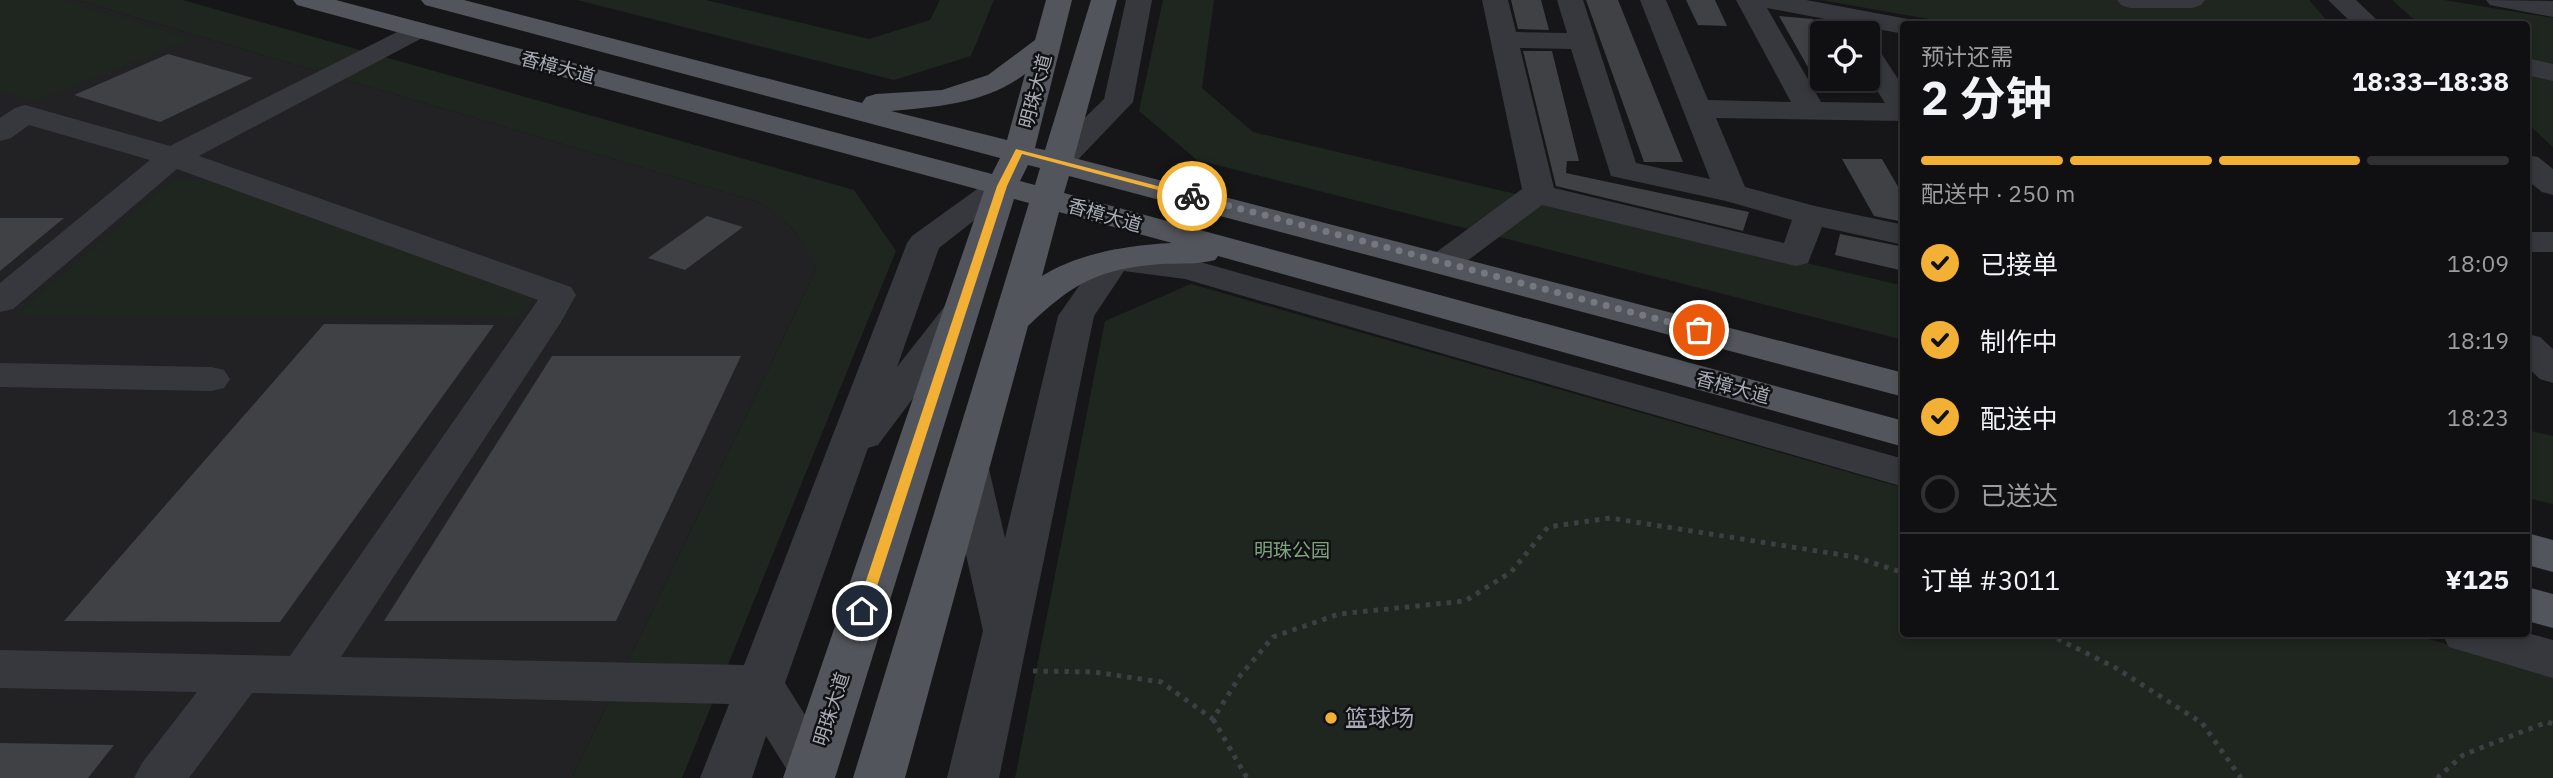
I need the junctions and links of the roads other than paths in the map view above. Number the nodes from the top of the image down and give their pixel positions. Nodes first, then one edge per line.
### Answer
1 (306, 0) edge
2 (434, 0) edge
3 (1059, 0) edge
4 (1104, 0) edge
5 (1139, 0) edge
6 (1495, 0) edge
7 (1570, 0) edge
8 (1653, 0) edge
9 (1749, 0) edge
10 (1764, 0) edge
11 (2130, 0) edge
12 (2192, 0) edge
13 (2315, 0) edge
14 (2499, 0) edge
15 (2342, 2) edge
16 (2553, 9) edge
17 (1838, 21) edge
18 (2364, 21) edge
19 (1880, 25) edge
20 (1900, 26) edge
21 (417, 30) junction
22 (1504, 40) junction
23 (1582, 41) junction
24 (1048, 43) junction
25 (2530, 67) edge
26 (1880, 73) edge
27 (2553, 73) edge
28 (830, 102) junction
29 (1900, 105) edge
30 (1697, 109) junction
31 (1811, 111) junction
32 (1900, 111) edge
33 (8, 117) edge
34 (173, 157) junction
35 (1010, 168) junction
36 (1053, 180) junction
37 (1732, 193) junction
38 (1536, 194) junction
39 (1810, 215) junction
40 (1900, 234) edge
41 (2530, 242) edge
42 (2553, 242) edge
43 (1249, 255) junction
44 (1115, 259) junction
45 (1443, 263) junction
46 (0, 301) edge
47 (961, 310) junction
48 (1009, 324) junction
49 (2530, 348) edge
50 (2553, 371) edge
51 (0, 375) edge
52 (211, 379) dead end
53 (1900, 384) edge
54 (2530, 387) edge
55 (2553, 388) edge
56 (1900, 433) edge
57 (841, 465) junction
58 (968, 469) junction
59 (1900, 472) edge
60 (2530, 550) edge
61 (2553, 556) edge
62 (2530, 605) edge
63 (2553, 611) edge
64 (2476, 637) edge
65 (1001, 653) junction
66 (2553, 659) edge
67 (0, 669) edge
68 (239, 674) junction
69 (303, 675) junction
70 (760, 685) junction
71 (810, 772) edge
72 (160, 778) edge
73 (726, 778) edge
74 (879, 778) edge
75 (973, 778) edge

1 - 21 main road, 香樟大道
2 - 28 main road, 香樟大道
3 - 24 main road, 明珠大道
4 - 36 main road
5 - 36 street
6 - 22 street
7 - 23 street
8 - 30 street
9 - 31 street
10 - 17 street
11 - 12 street
13 - 15 street
14 - 16 street
15 - 18 street
19 - 20 street
21 - 34 street
21 - 35 main road, 香樟大道
22 - 23 street
22 - 38 street
23 - 37 street
24 - 28 main road
24 - 35 main road, 明珠大道
25 - 27 street
26 - 29 street
28 - 35 main road, 香樟大道
30 - 31 street
30 - 37 street
31 - 32 street
33 - 34 street
34 - 46 street
34 - 69 street
35 - 36 main road, 香樟大道
35 - 47 main road, 明珠大道
35 - 57 street
36 - 43 main road, 香樟大道
36 - 45 main road, 香樟大道
36 - 48 main road
37 - 39 street
38 - 39 street
38 - 45 street
39 - 40 street
41 - 42 street
43 - 44 main road
43 - 56 main road, 香樟大道
44 - 48 main road
44 - 59 street
44 - 65 street
45 - 53 main road, 香樟大道
47 - 57 street
47 - 71 main road, 明珠大道
48 - 58 main road
49 - 50 street
51 - 52 street
54 - 55 street
57 - 70 street
58 - 65 street
58 - 74 main road
60 - 61 main road
62 - 63 main road
64 - 66 street
65 - 75 street
67 - 68 street
68 - 69 street
68 - 72 street
69 - 70 street
70 - 71 street
70 - 73 street

